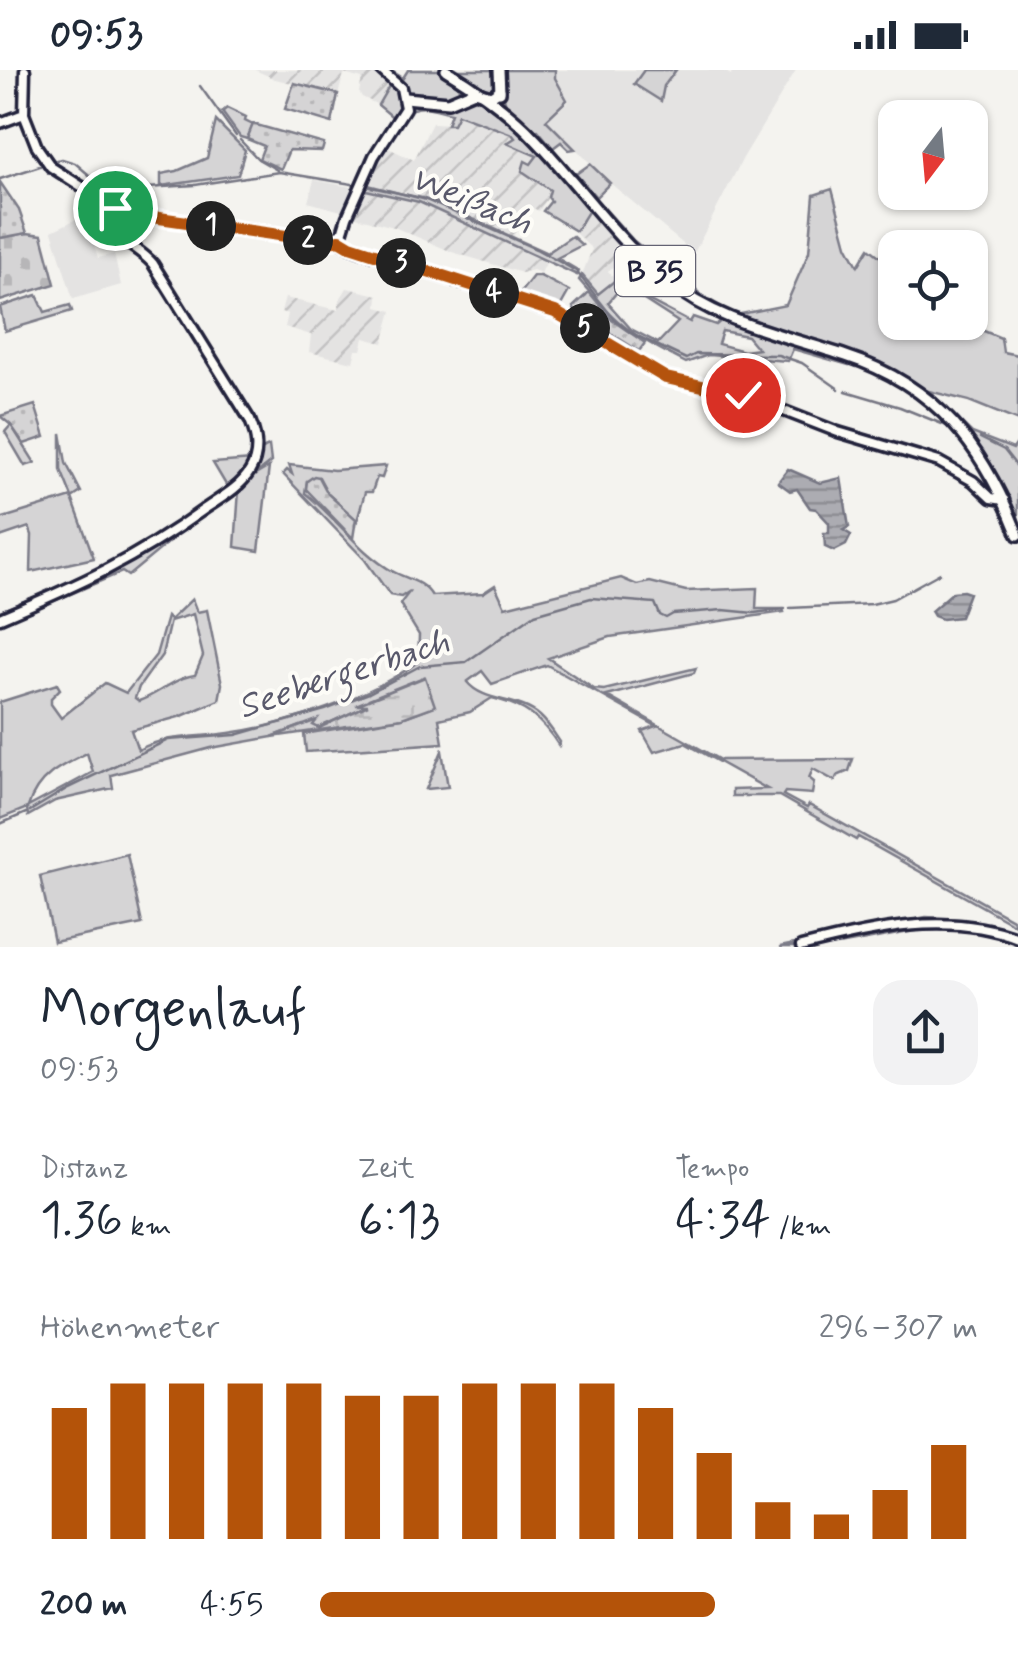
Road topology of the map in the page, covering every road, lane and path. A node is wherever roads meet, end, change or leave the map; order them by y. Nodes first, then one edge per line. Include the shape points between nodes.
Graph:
1 (26, 70) edge
2 (382, 70) edge
3 (446, 70) edge
4 (498, 70) edge
5 (460, 79) junction
6 (500, 90) junction
7 (483, 94) junction
8 (405, 98) junction
9 (460, 98) junction
10 (507, 113) junction
11 (24, 114) junction
12 (0, 123) edge
13 (90, 193) junction
14 (340, 240) junction
15 (994, 480) junction
16 (984, 490) junction
17 (1003, 498) junction
18 (1018, 535) edge
19 (0, 618) edge
20 (1018, 938) edge
21 (801, 947) edge

1 - 11 street
2 - 8 street
3 - 5 main road, B 35
4 - 6 main road
5 - 7 main road, B 35
5 - 9 main road
6 - 7 main road
6 - 10 main road
7 - 9 main road
7 - 10 main road, B 35
8 - 9 main road
8 - 14 street
10 - 15 main road, B 35 via 636,254 678,290 746,327 878,368 962,431
11 - 12 street
11 - 13 street via 47,162
13 - 14 street via 133,214
13 - 19 street via 87,205 97,221 148,257 250,420 257,451 242,482 168,536 119,566
14 - 16 street via 555,312 666,378 743,395 938,462
15 - 16 street
15 - 17 main road, B 35
16 - 17 street
17 - 18 main road, B 35
20 - 21 street via 974,926 922,924

